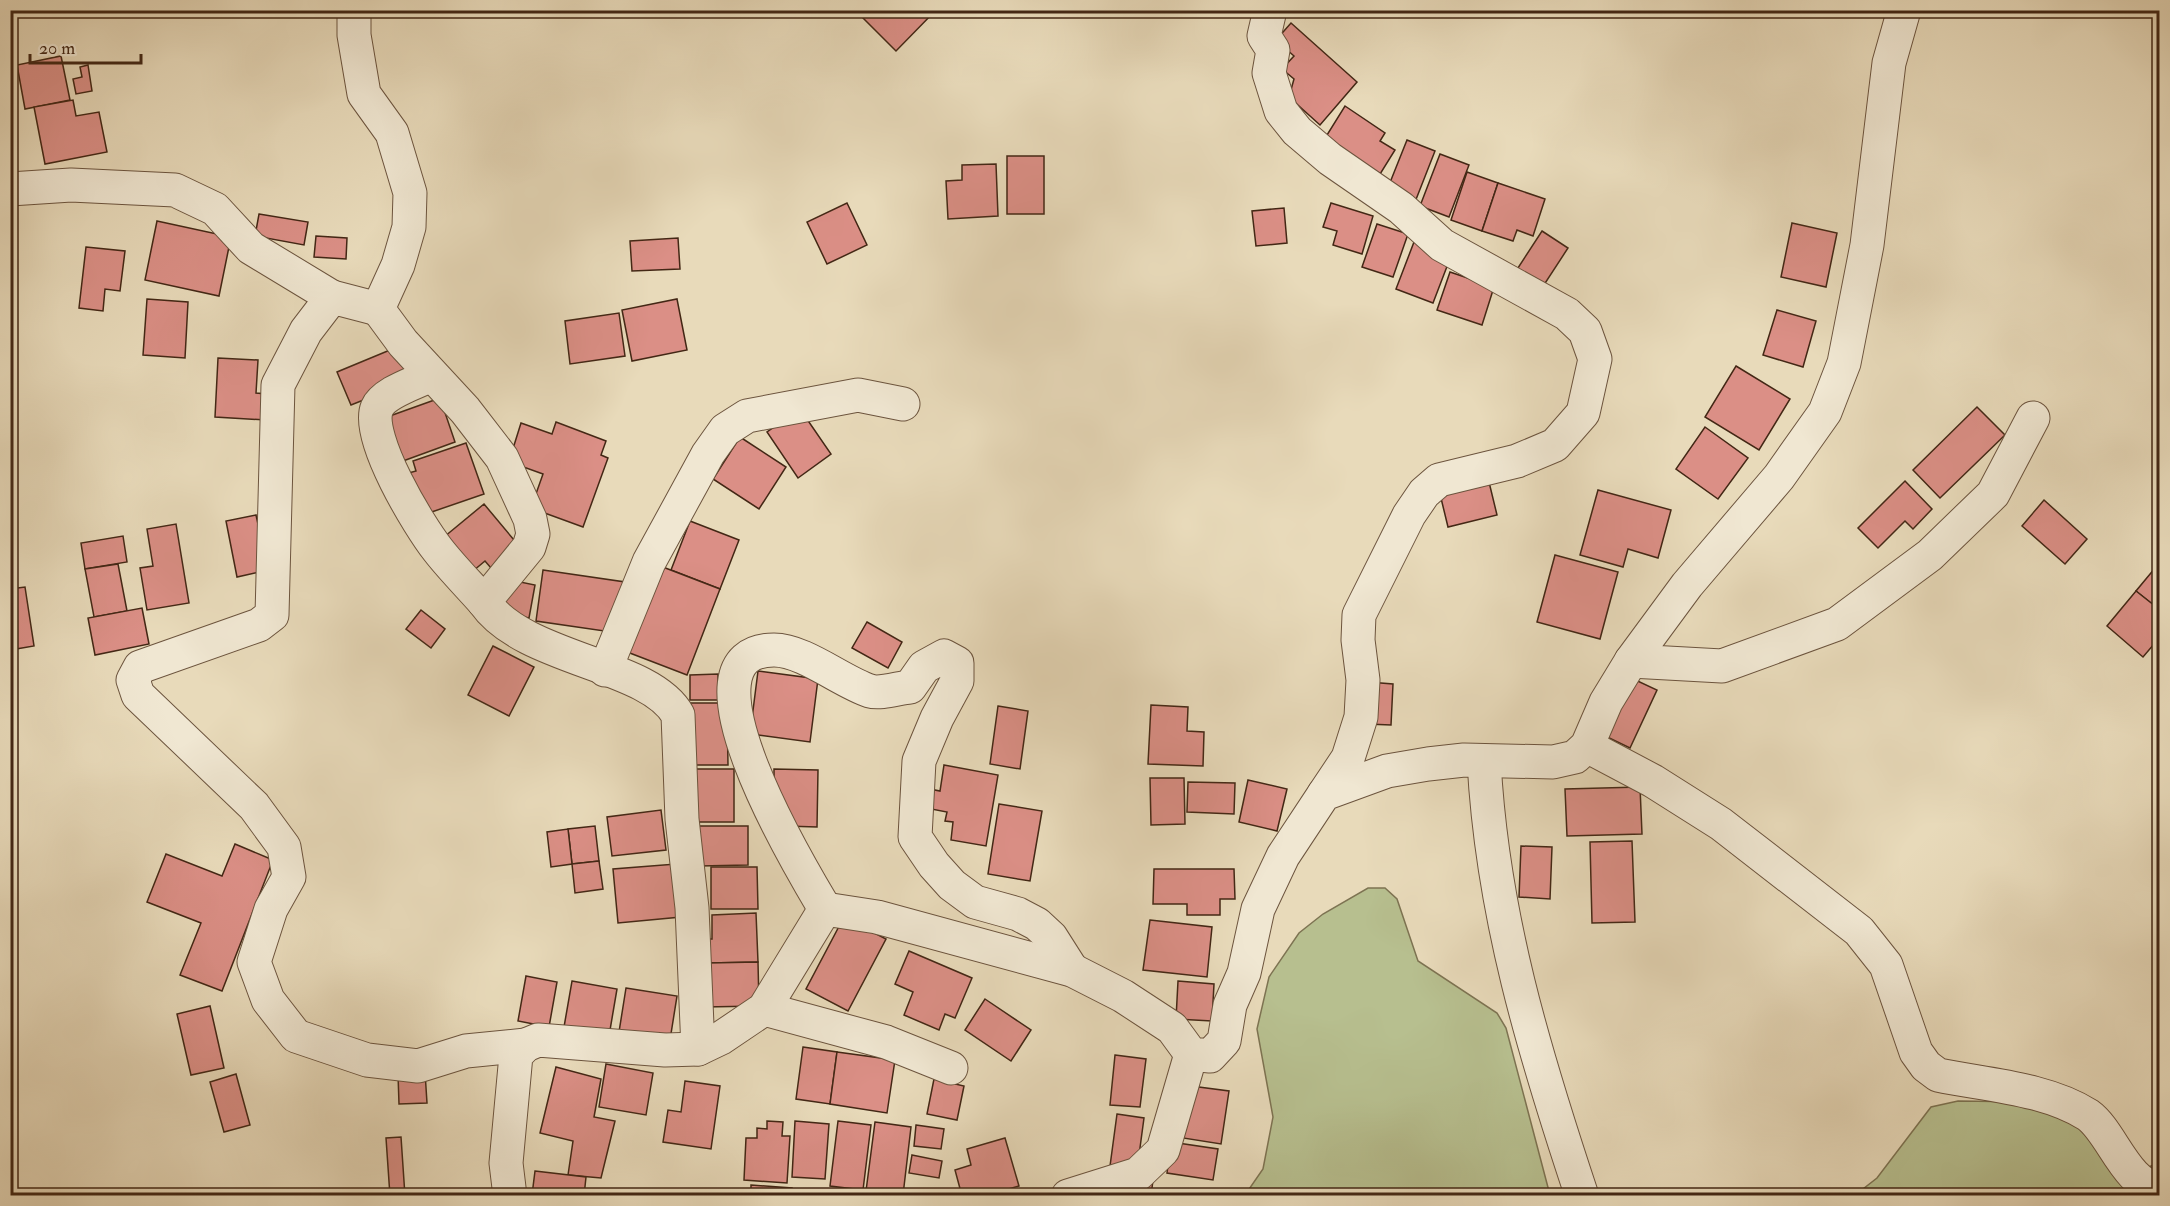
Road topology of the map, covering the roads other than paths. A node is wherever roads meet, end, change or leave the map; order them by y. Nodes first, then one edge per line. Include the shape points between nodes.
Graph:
1 (354, 10) edge
2 (1270, 10) edge
3 (1904, 10) edge
4 (10, 189) edge
5 (332, 297) junction
6 (378, 309) junction
7 (431, 375) junction
8 (903, 404) dead end
9 (2033, 418) dead end
10 (484, 602) junction
11 (1631, 661) junction
12 (605, 670) junction
13 (1587, 746) junction
14 (1484, 761) junction
15 (1324, 794) junction
16 (825, 909) junction
17 (1072, 970) junction
18 (764, 1009) junction
19 (526, 1045) junction
20 (698, 1049) junction
21 (1191, 1054) junction
22 (951, 1068) dead end
23 (2160, 1189) edge
24 (510, 1196) edge
25 (1068, 1196) edge
26 (1582, 1196) edge

1 - 6 street via 364,94 392,134 410,193 409,226 398,265
2 - 15 street via 1264,36 1273,50 1269,73 1281,111 1298,131 1330,159 1401,208 1442,245 1567,314 1585,332 1595,359 1583,413 1555,445 1517,461 1439,480 1409,515 1359,615 1361,717 1348,758
3 - 11 street via 1889,63 1867,245 1844,363 1825,412 1779,477 1687,585
4 - 5 street via 71,185 175,190 215,209 251,248
5 - 6 street
5 - 19 street via 306,331 278,385 272,615 260,625 140,668 133,680 138,695 248,799 284,847 289,877 271,909 254,962 268,1000 296,1036 367,1060 418,1066 466,1051
6 - 7 street
7 - 10 street via 465,410 502,458 531,519 533,534 529,547
7 - 10 street via 389,396 377,407 374,420 402,491 437,548
8 - 12 street via 858,395 747,416 725,430 649,562
9 - 11 street via 1993,494 1929,555 1837,624 1722,666
10 - 12 street via 493,615 537,642
11 - 13 street via 1605,702
12 - 20 street via 670,700 678,715
13 - 14 street via 1575,757 1553,762
13 - 23 street via 1721,824 1859,931 1886,965 1917,1052 1926,1066 1938,1075 2039,1095 2072,1106 2090,1117 2140,1180
14 - 15 street via 1464,760 1387,771
14 - 26 street via 1504,932 1537,1057
15 - 21 street via 1283,856 1258,909 1244,972 1230,1005 1224,1041 1210,1056
16 - 17 street via 877,917
16 - 17 street via 772,818 753,772 734,700 735,676 741,663 754,652 776,650 835,672 871,692 910,687 924,667 944,656 957,663 957,681 919,761 915,837 952,885 975,902 1018,914 1037,924 1051,937
16 - 18 street
17 - 21 street via 1123,996 1172,1028
18 - 20 street
18 - 22 street via 886,1042
19 - 20 street via 538,1040
19 - 24 street via 516,1055 506,1162
21 - 25 street via 1163,1150 1138,1174

